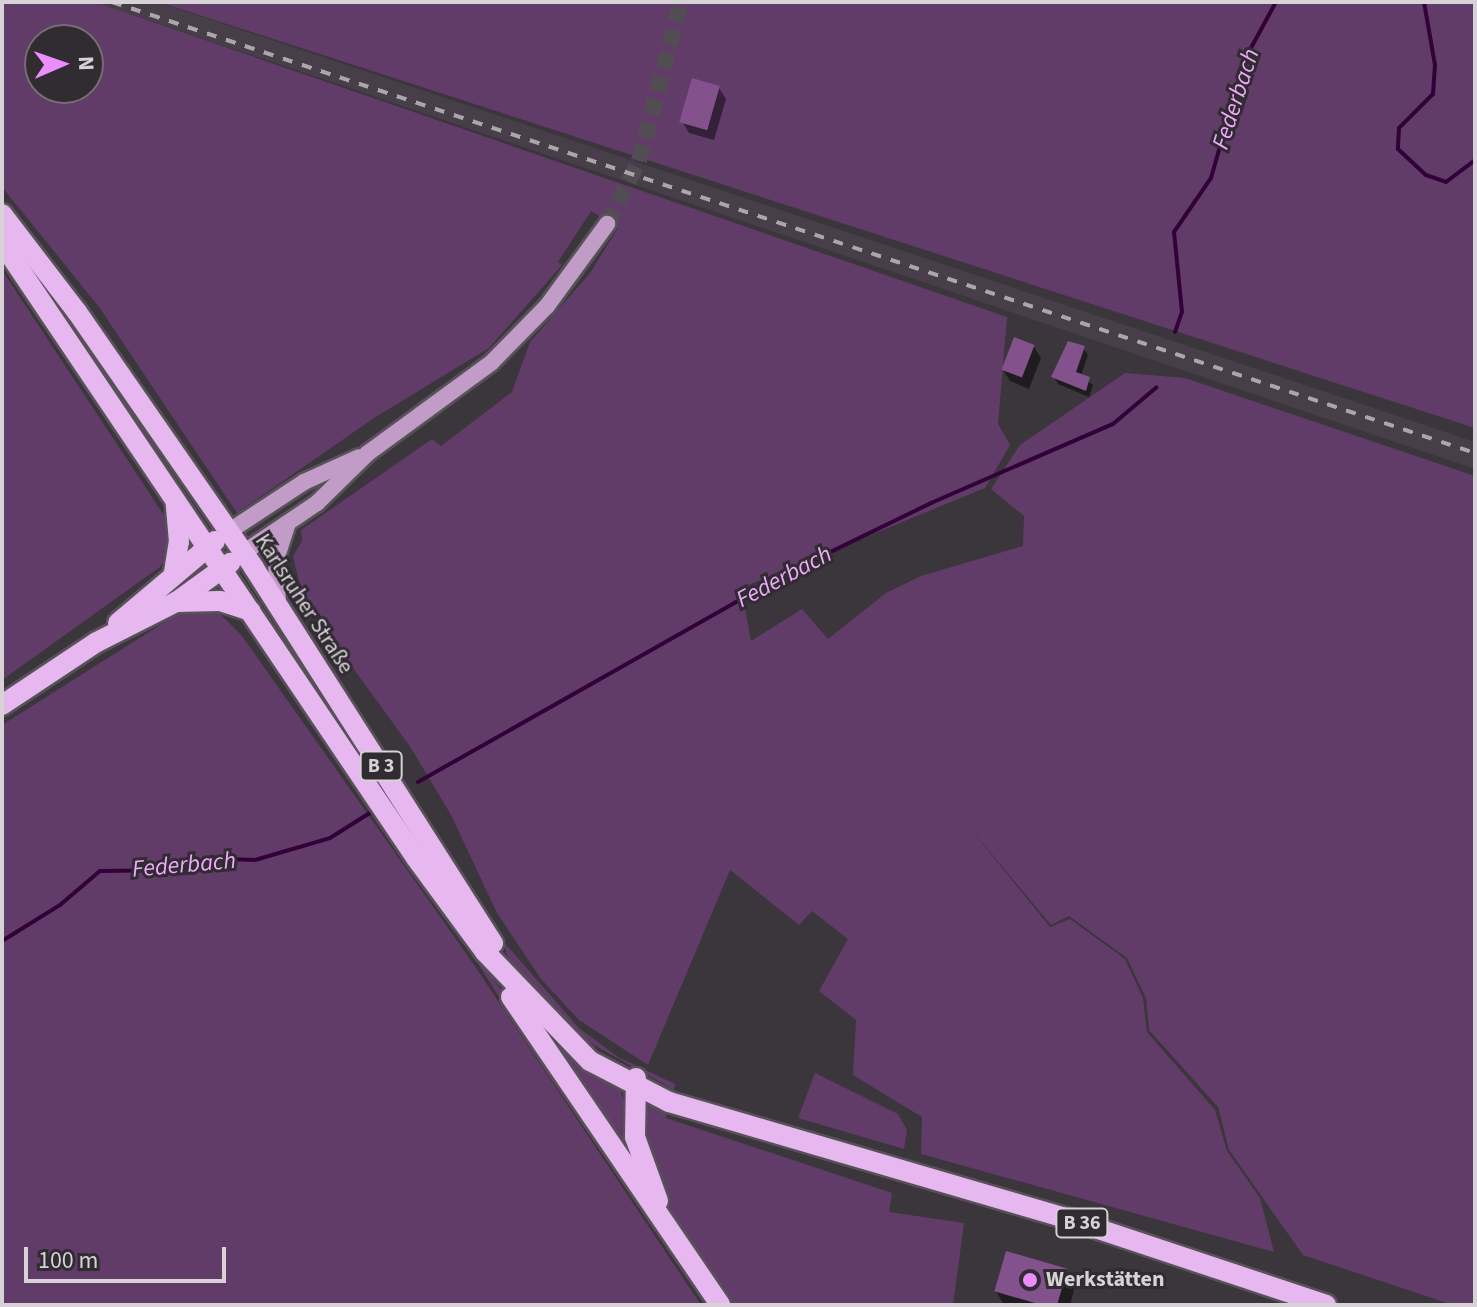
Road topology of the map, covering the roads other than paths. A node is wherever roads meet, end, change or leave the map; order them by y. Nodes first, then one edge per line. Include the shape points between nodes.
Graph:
1 (2, 214) edge
2 (607, 224) tunnel mouth
3 (2, 243) edge
4 (368, 453) junction
5 (175, 500) junction
6 (288, 524) junction
7 (228, 532) junction
8 (207, 547) junction
9 (243, 553) junction
10 (221, 569) junction
11 (174, 572) junction
12 (176, 602) junction
13 (278, 606) junction
14 (250, 611) junction
15 (97, 642) junction
16 (2, 705) edge
17 (485, 952) junction
18 (635, 1082) junction
19 (674, 1238) junction
20 (720, 1305) edge
21 (1326, 1305) edge

1 - 7 main road, Karlsruher Straße / B 3 via 77,312
2 - 4 main road via 520,336 459,389
3 - 5 main road, B 3
4 - 6 main road
4 - 7 main road via 304,482
5 - 8 main road, B 3
5 - 11 main road via 179,542
6 - 9 main road
6 - 13 main road via 276,560
7 - 8 main road
7 - 9 main road, Karlsruher Straße / B 3
8 - 10 main road, B 3
8 - 11 main road
9 - 10 main road
9 - 13 main road, Karlsruher Straße / B 3
10 - 12 main road
10 - 14 main road, B 3
11 - 15 main road
12 - 14 main road via 220,601
12 - 15 main road
13 - 18 main road, Karlsruher Straße / B 3 via 495,946 561,1023
14 - 17 main road, B 3
15 - 16 main road
17 - 18 main road, B 36 via 575,1049
17 - 19 main road, B 3
18 - 19 main road, B 3 via 640,1159
18 - 21 main road, B 36 via 706,1111 1068,1219
19 - 20 main road, B 3

